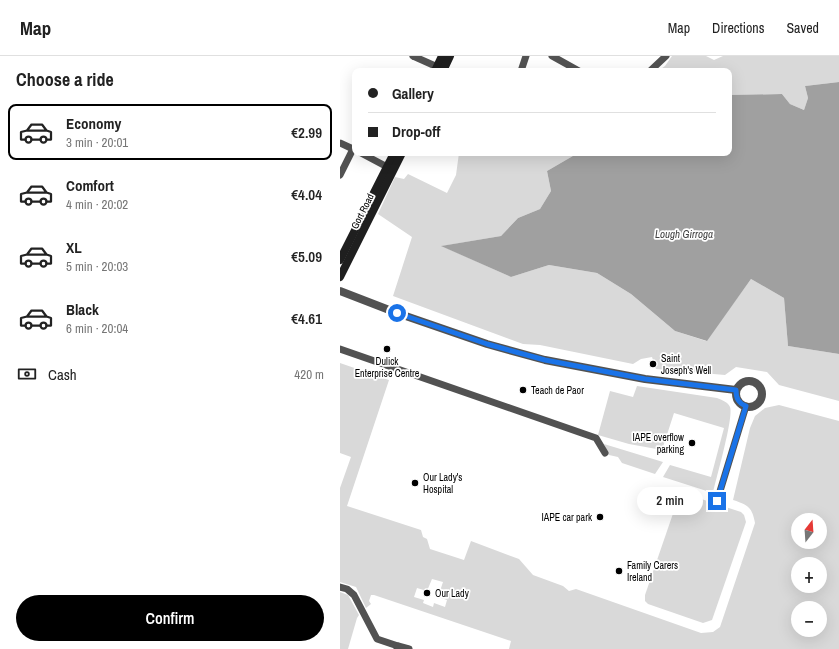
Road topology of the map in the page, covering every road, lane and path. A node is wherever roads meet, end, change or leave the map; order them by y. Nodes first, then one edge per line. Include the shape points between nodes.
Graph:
1 (413, 56) edge
2 (442, 56) edge
3 (450, 56) edge
4 (526, 56) edge
5 (552, 56) edge
6 (666, 56) edge
7 (436, 68) edge
8 (440, 68) edge
9 (441, 68) edge
10 (522, 68) edge
11 (574, 68) edge
12 (653, 68) edge
13 (340, 143) edge
14 (352, 149) edge
15 (352, 154) edge
16 (367, 156) edge
17 (393, 156) edge
18 (400, 156) edge
19 (390, 168) junction
20 (340, 175) edge
21 (340, 260) edge
22 (340, 277) edge
23 (340, 291) edge
24 (340, 349) edge
25 (736, 390) junction
26 (746, 406) junction
27 (605, 453) dead end
28 (717, 501) dead end
29 (340, 587) edge
30 (397, 647) edge
31 (409, 649) edge

1 - 7 street
2 - 8 main road
3 - 9 main road
4 - 10 street
5 - 11 street
6 - 12 street
13 - 14 street
15 - 20 street
16 - 19 street
17 - 19 main road, Gort Road
18 - 19 main road, Gort Road
19 - 21 main road, Gort Road
19 - 22 main road, Gort Road
23 - 25 street via 487,344 545,360 645,379
24 - 27 street via 596,438
25 - 26 street via 737,399
25 - 26 street via 741,383 750,380 761,388 760,401 755,406
26 - 28 street
29 - 30 street via 354,595 377,639
30 - 31 street

